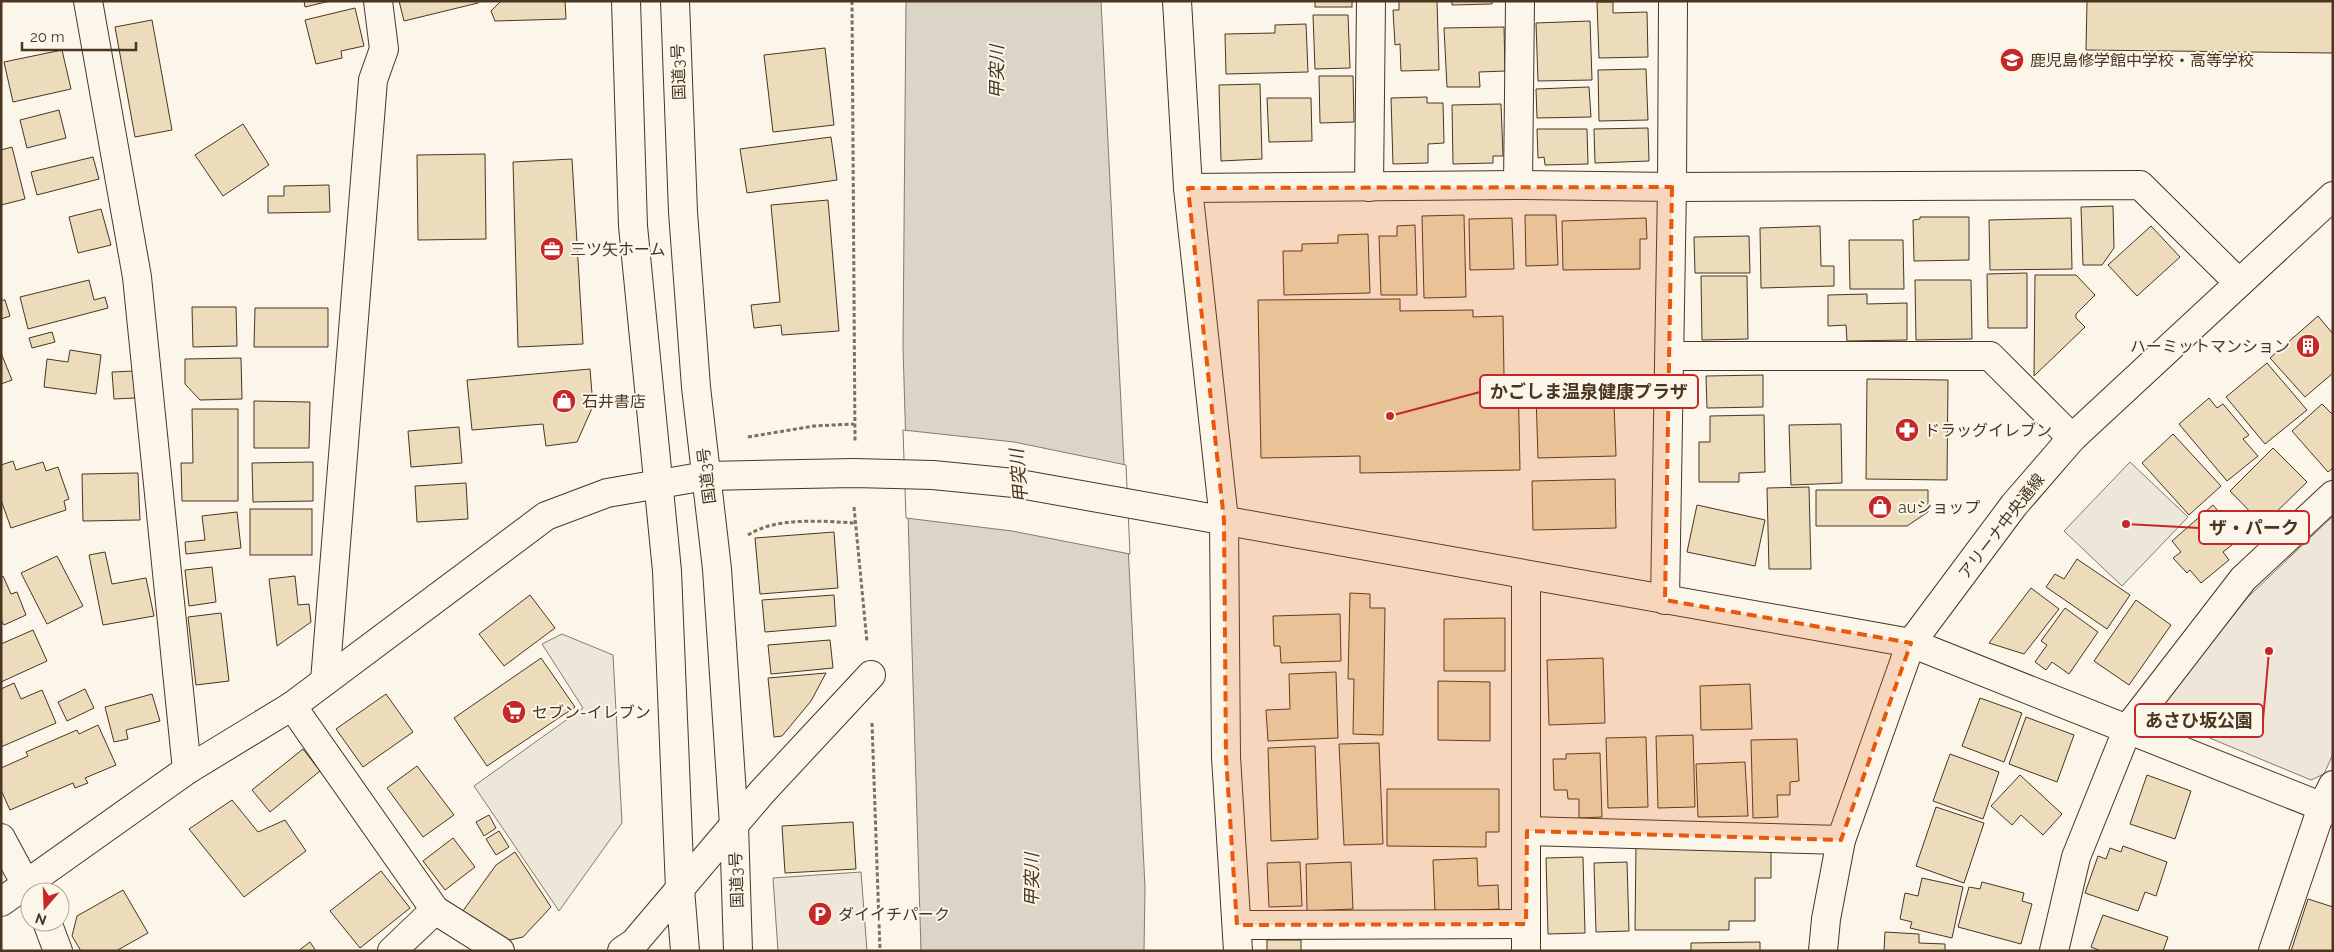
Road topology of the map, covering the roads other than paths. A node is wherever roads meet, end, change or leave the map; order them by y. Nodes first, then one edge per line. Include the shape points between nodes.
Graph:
1 (88, 1) edge
2 (378, 1) edge
3 (626, 1) edge
4 (675, 1) edge
5 (1177, 1) edge
6 (1372, 1) edge
7 (1520, 1) edge
8 (1673, 1) edge
9 (1518, 185) junction
10 (1369, 187) junction
11 (1672, 187) junction
12 (1188, 188) junction
13 (2333, 196) edge
14 (2238, 283) junction
15 (1670, 356) junction
16 (2072, 438) junction
17 (706, 476) junction
18 (658, 483) junction
19 (2333, 495) edge
20 (1224, 520) junction
21 (1526, 575) junction
22 (1665, 600) junction
23 (1910, 644) junction
24 (871, 676) road end
25 (325, 681) junction
26 (292, 706) junction
27 (2128, 728) junction
28 (187, 770) junction
29 (2329, 801) edge
30 (734, 825) junction
31 (1527, 831) junction
32 (1, 838) edge
33 (1841, 840) junction
34 (24, 882) edge
35 (37, 882) edge
36 (680, 889) junction
37 (20, 893) edge
38 (1, 902) edge
39 (435, 910) junction
40 (1526, 924) junction
41 (50, 932) edge
42 (1237, 938) edge
43 (58, 951) edge
44 (392, 951) edge
45 (500, 951) edge
46 (622, 951) edge
47 (685, 951) edge
48 (738, 951) edge
49 (1526, 951) edge
50 (1823, 951) edge
51 (2054, 951) edge
52 (2273, 951) edge

1 - 28 main road via 137,277
2 - 25 main road via 384,49 373,80
3 - 18 main road via 632,226
4 - 17 main road, 国道3号 via 683,212
5 - 12 main road
6 - 10 main road
7 - 9 main road
8 - 11 main road
9 - 10 main road
9 - 11 main road
10 - 12 main road
11 - 14 main road via 2140,185
11 - 15 main road
12 - 20 main road
13 - 14 main road, アリーナ中央通線
14 - 16 main road, アリーナ中央通線
15 - 16 main road via 1990,356
15 - 22 main road
16 - 23 main road, アリーナ中央通線 via 2014,505
17 - 18 main road
17 - 20 main road via 933,475 1014,483
17 - 30 main road, 国道3号 via 717,568
18 - 25 main road via 607,493 546,516
18 - 36 main road via 668,581
19 - 27 main road via 2243,579
20 - 21 main road
20 - 42 main road via 1226,757
21 - 22 main road
21 - 31 main road
22 - 23 main road
23 - 27 main road
23 - 33 main road, アリーナ中央通線
24 - 30 main road
25 - 26 main road
26 - 28 main road
26 - 39 main road
27 - 29 main road
27 - 51 main road via 2076,857
28 - 35 main road
29 - 52 main road
30 - 36 main road
30 - 48 main road, 国道3号
31 - 33 main road
31 - 40 main road
32 - 34 main road
33 - 50 main road, アリーナ中央通線
36 - 46 main road via 634,944
36 - 47 main road
37 - 38 main road
39 - 44 main road
39 - 45 main road
40 - 42 main road
40 - 49 main road
41 - 43 main road

